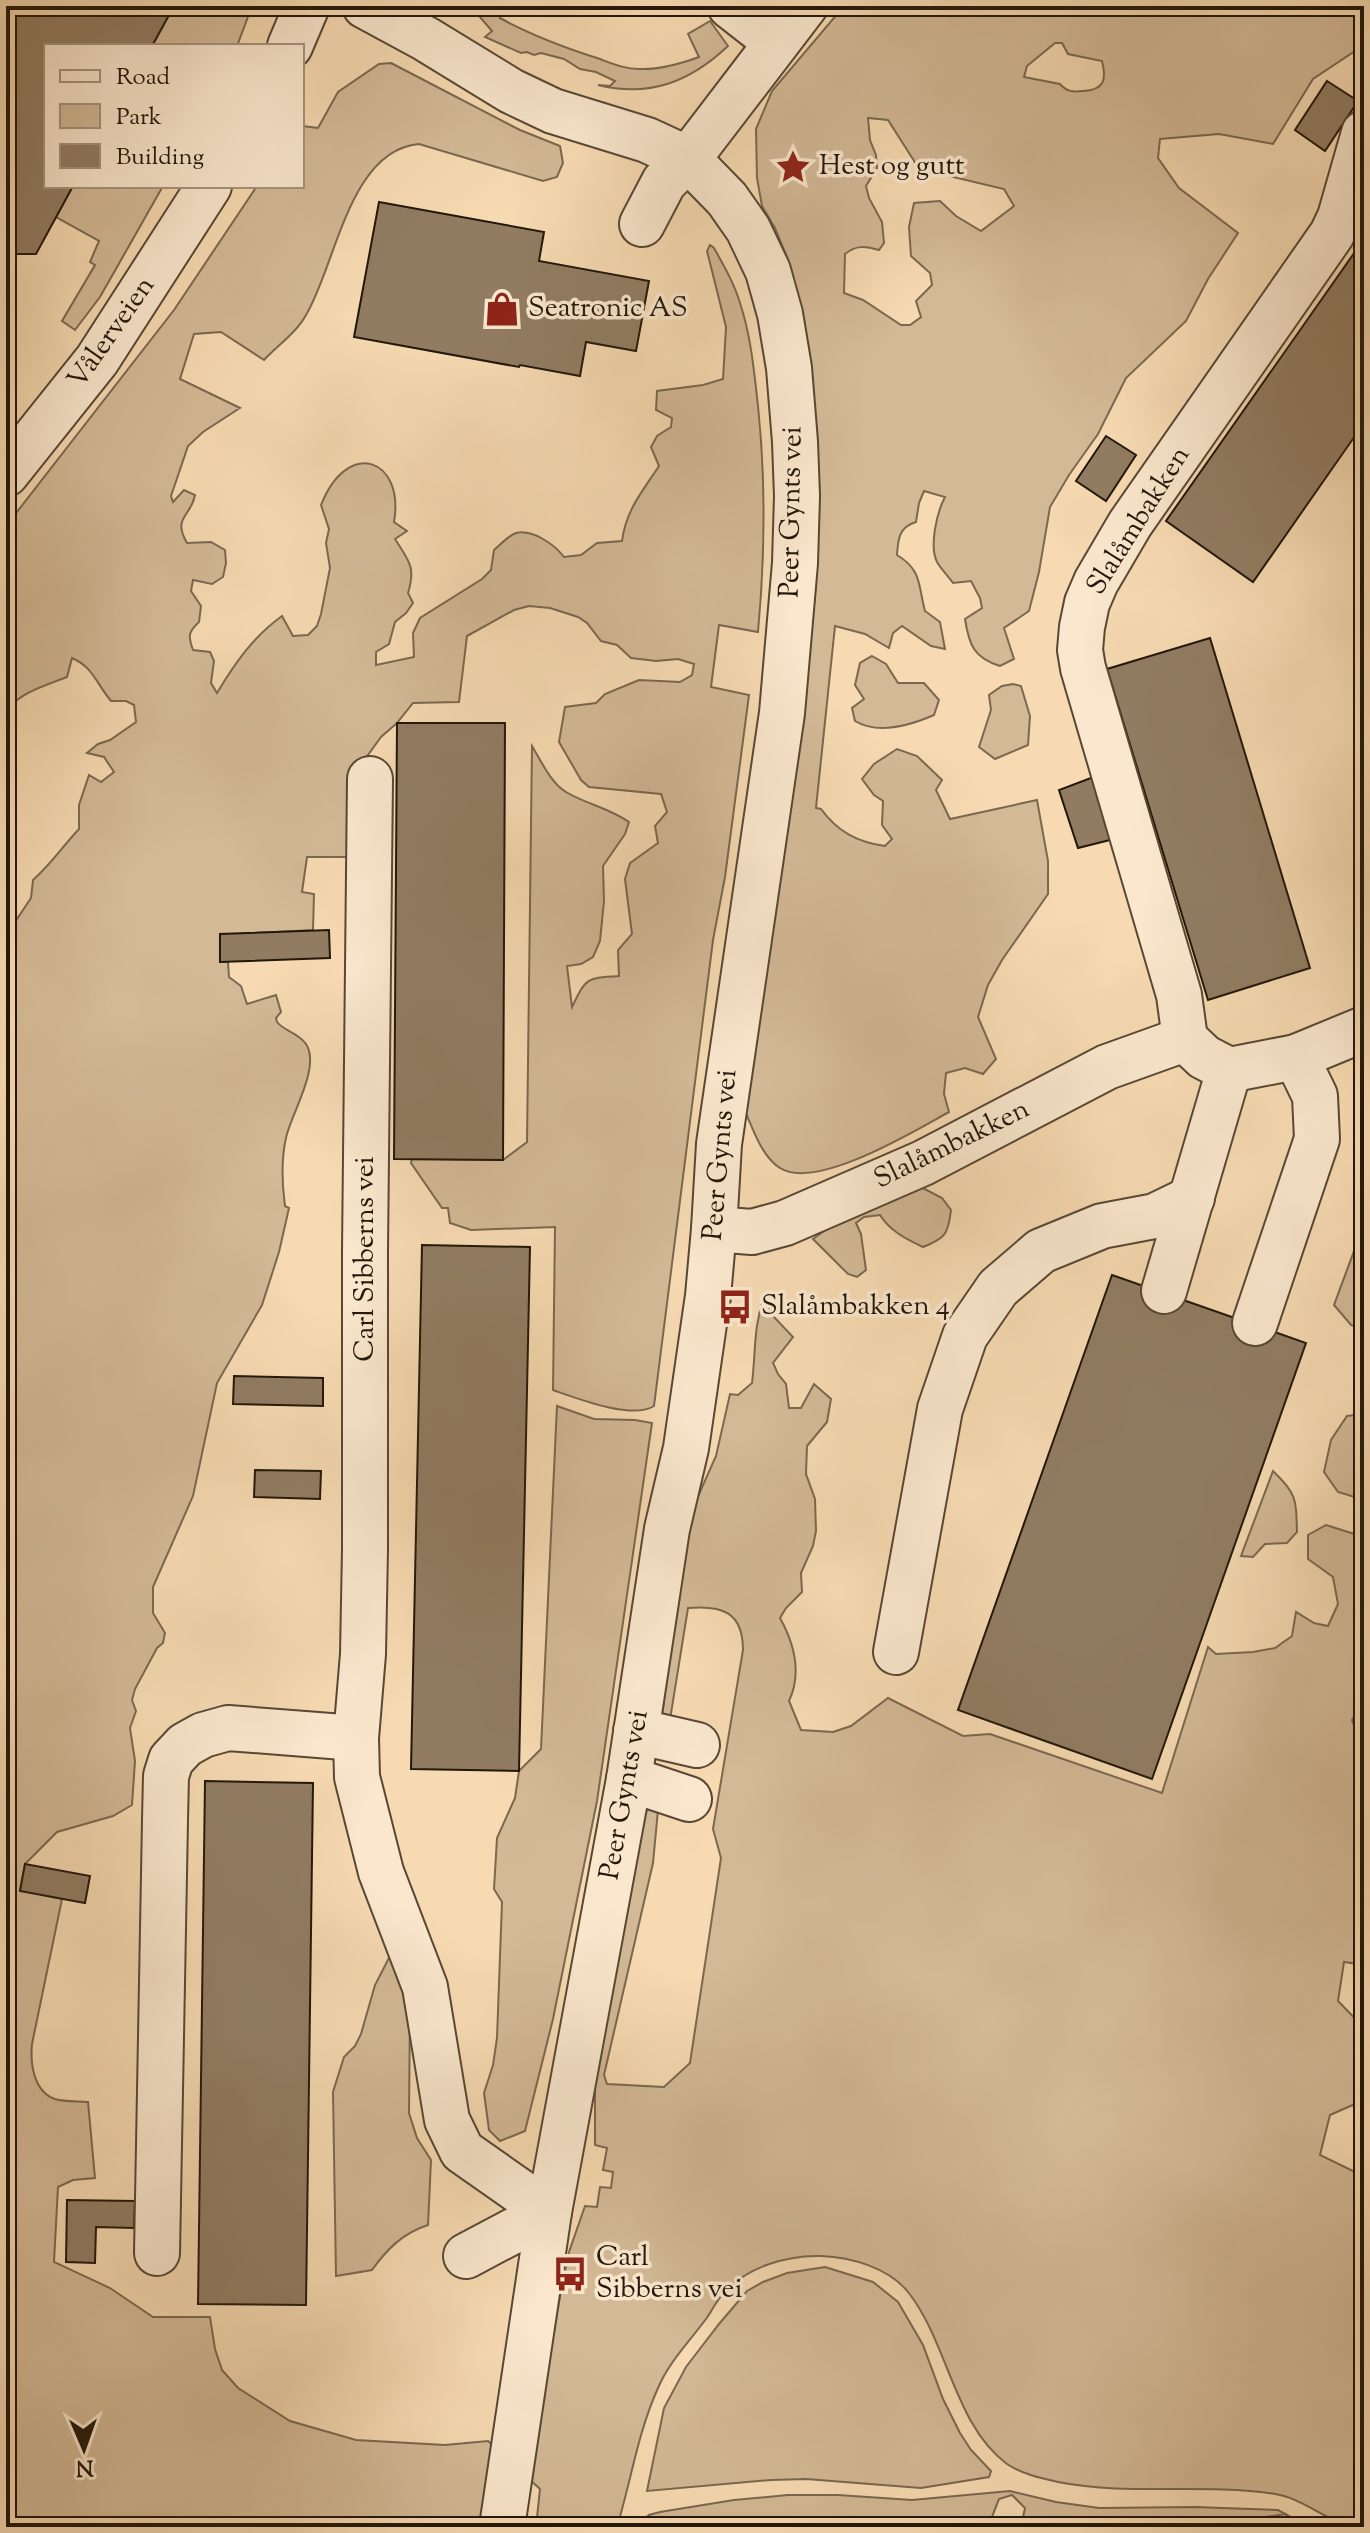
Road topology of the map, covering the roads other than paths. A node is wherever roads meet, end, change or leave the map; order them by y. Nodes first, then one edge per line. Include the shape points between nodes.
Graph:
1 (307, 6) edge
2 (365, 6) edge
3 (730, 6) edge
4 (805, 6) edge
5 (776, 42) junction
6 (291, 44) edge
7 (1364, 133) edge
8 (688, 159) junction
9 (208, 188) edge
10 (642, 224) dead end
11 (9, 463) edge
12 (370, 779) dead end
13 (1364, 1029) edge
14 (1185, 1039) junction
15 (1296, 1057) junction
16 (1229, 1070) junction
17 (1192, 1198) junction
18 (714, 1229) junction
19 (1164, 1291) dead end
20 (1255, 1323) dead end
21 (896, 1652) dead end
22 (636, 1731) junction
23 (356, 1738) junction
24 (697, 1745) dead end
25 (629, 1779) junction
26 (689, 1799) dead end
27 (549, 2212) junction
28 (157, 2253) dead end
29 (466, 2256) dead end
30 (502, 2527) edge

1 - 6 street
2 - 8 street, Peer Gynts vei via 553,111 647,140
3 - 5 street
4 - 5 street
5 - 8 street
7 - 14 street, Slalåmbakken via 1332,234 1130,524 1087,603 1080,650 1083,668 1179,995
8 - 10 street via 664,182
8 - 18 street, Peer Gynts vei via 734,209 768,271 789,368 797,496 782,713 725,1095
9 - 11 street, Vålerveien via 97,360
12 - 23 street, Carl Sibberns vei via 365,1549
13 - 15 street
14 - 16 street
14 - 18 street, Slalåmbakken via 1107,1067 923,1163 785,1223 752,1232
15 - 16 street
15 - 20 street via 1315,1096 1317,1139
16 - 17 street
17 - 19 street
17 - 21 street via 1155,1216 1102,1226 1041,1251 998,1288 965,1336 940,1409
18 - 22 street, Peer Gynts vei via 686,1448 667,1529
22 - 24 street
22 - 25 street, Peer Gynts vei
23 - 27 street, Carl Sibberns vei via 366,1818 425,1987 447,2120 462,2151
23 - 28 street via 228,1728 185,1745 171,1760 166,1776
25 - 26 street
25 - 27 street, Peer Gynts vei
27 - 29 street
27 - 30 street, Peer Gynts vei

